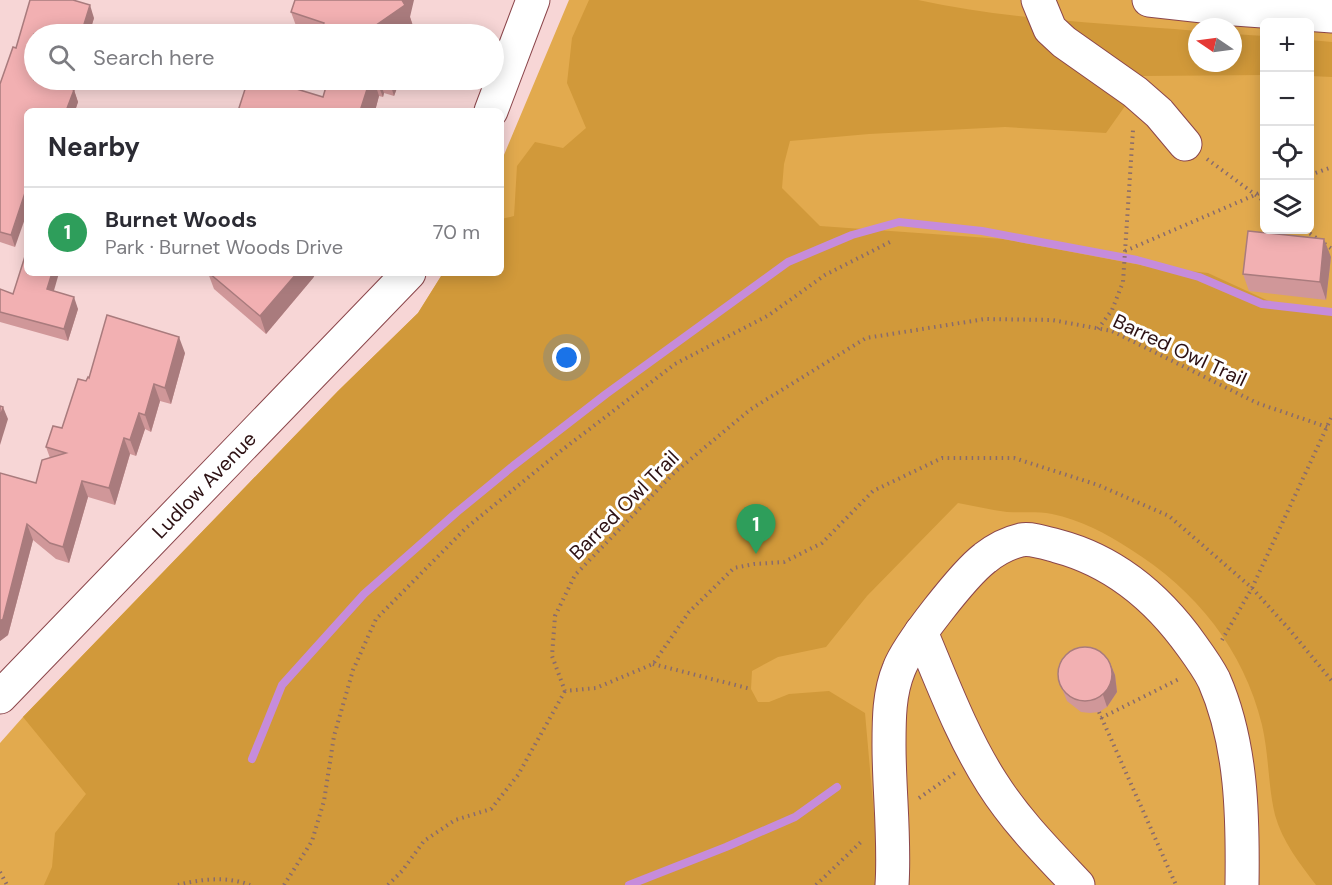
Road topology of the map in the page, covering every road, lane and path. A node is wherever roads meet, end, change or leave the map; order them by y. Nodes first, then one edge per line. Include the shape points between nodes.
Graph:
1 (533, 0) edge
2 (1038, 0) edge
3 (1149, 0) edge
4 (1332, 16) edge
5 (504, 77) edge
6 (499, 90) edge
7 (1135, 92) junction
8 (492, 108) edge
9 (1185, 144) joint
10 (1332, 167) edge
11 (1314, 174) edge
12 (1260, 192) edge
13 (1256, 194) junction
14 (1260, 198) edge
15 (1311, 234) edge
16 (890, 242) dead end
17 (1332, 249) edge
18 (1125, 250) junction
19 (406, 276) edge
20 (1098, 329) junction
21 (1332, 416) edge
22 (1327, 428) junction
23 (1251, 588) junction
24 (921, 632) junction
25 (653, 664) junction
26 (1206, 665) junction
27 (1332, 681) edge
28 (751, 689) dead end
29 (565, 691) junction
30 (0, 697) edge
31 (1099, 712) edge
32 (1101, 718) junction
33 (0, 872) edge
34 (7, 885) edge
35 (178, 885) edge
36 (250, 885) edge
37 (284, 885) edge
38 (388, 885) edge
39 (892, 885) edge
40 (1078, 885) edge
41 (1176, 885) edge
42 (1242, 885) edge

1 - 5 street
2 - 7 street via 1050,29
3 - 4 street
6 - 8 street
7 - 9 street via 1160,112
7 - 18 path
9 - 13 path
10 - 11 path
12 - 13 path
13 - 14 path
13 - 18 path
15 - 17 path
16 - 37 path via 825,275 769,315 675,364 466,528 376,619 353,670 337,725 324,801 312,841
18 - 20 path via 1123,282 1112,310
19 - 30 street, Ludlow Avenue
20 - 22 path, Barred Owl Trail via 1112,331 1257,403
20 - 29 path, Barred Owl Trail via 1052,320 985,319 866,338 751,409 675,473 575,575 555,616 552,656
21 - 22 path
22 - 23 path
23 - 25 path via 1169,516 1098,485 1014,458 942,459 873,491 822,543 784,562 734,568 689,612
23 - 26 path
23 - 27 path
24 - 26 street via 984,558 1023,539 1080,552 1114,570 1143,590 1175,622
24 - 39 street via 899,668 889,705
24 - 40 street via 963,732 992,784 1028,832
25 - 28 path
25 - 29 path via 596,687
26 - 32 path
26 - 42 street via 1231,729 1239,781
29 - 38 path via 518,775 491,809 455,820 424,841
31 - 32 path
32 - 41 path
33 - 34 path
35 - 36 path via 198,880 241,881

